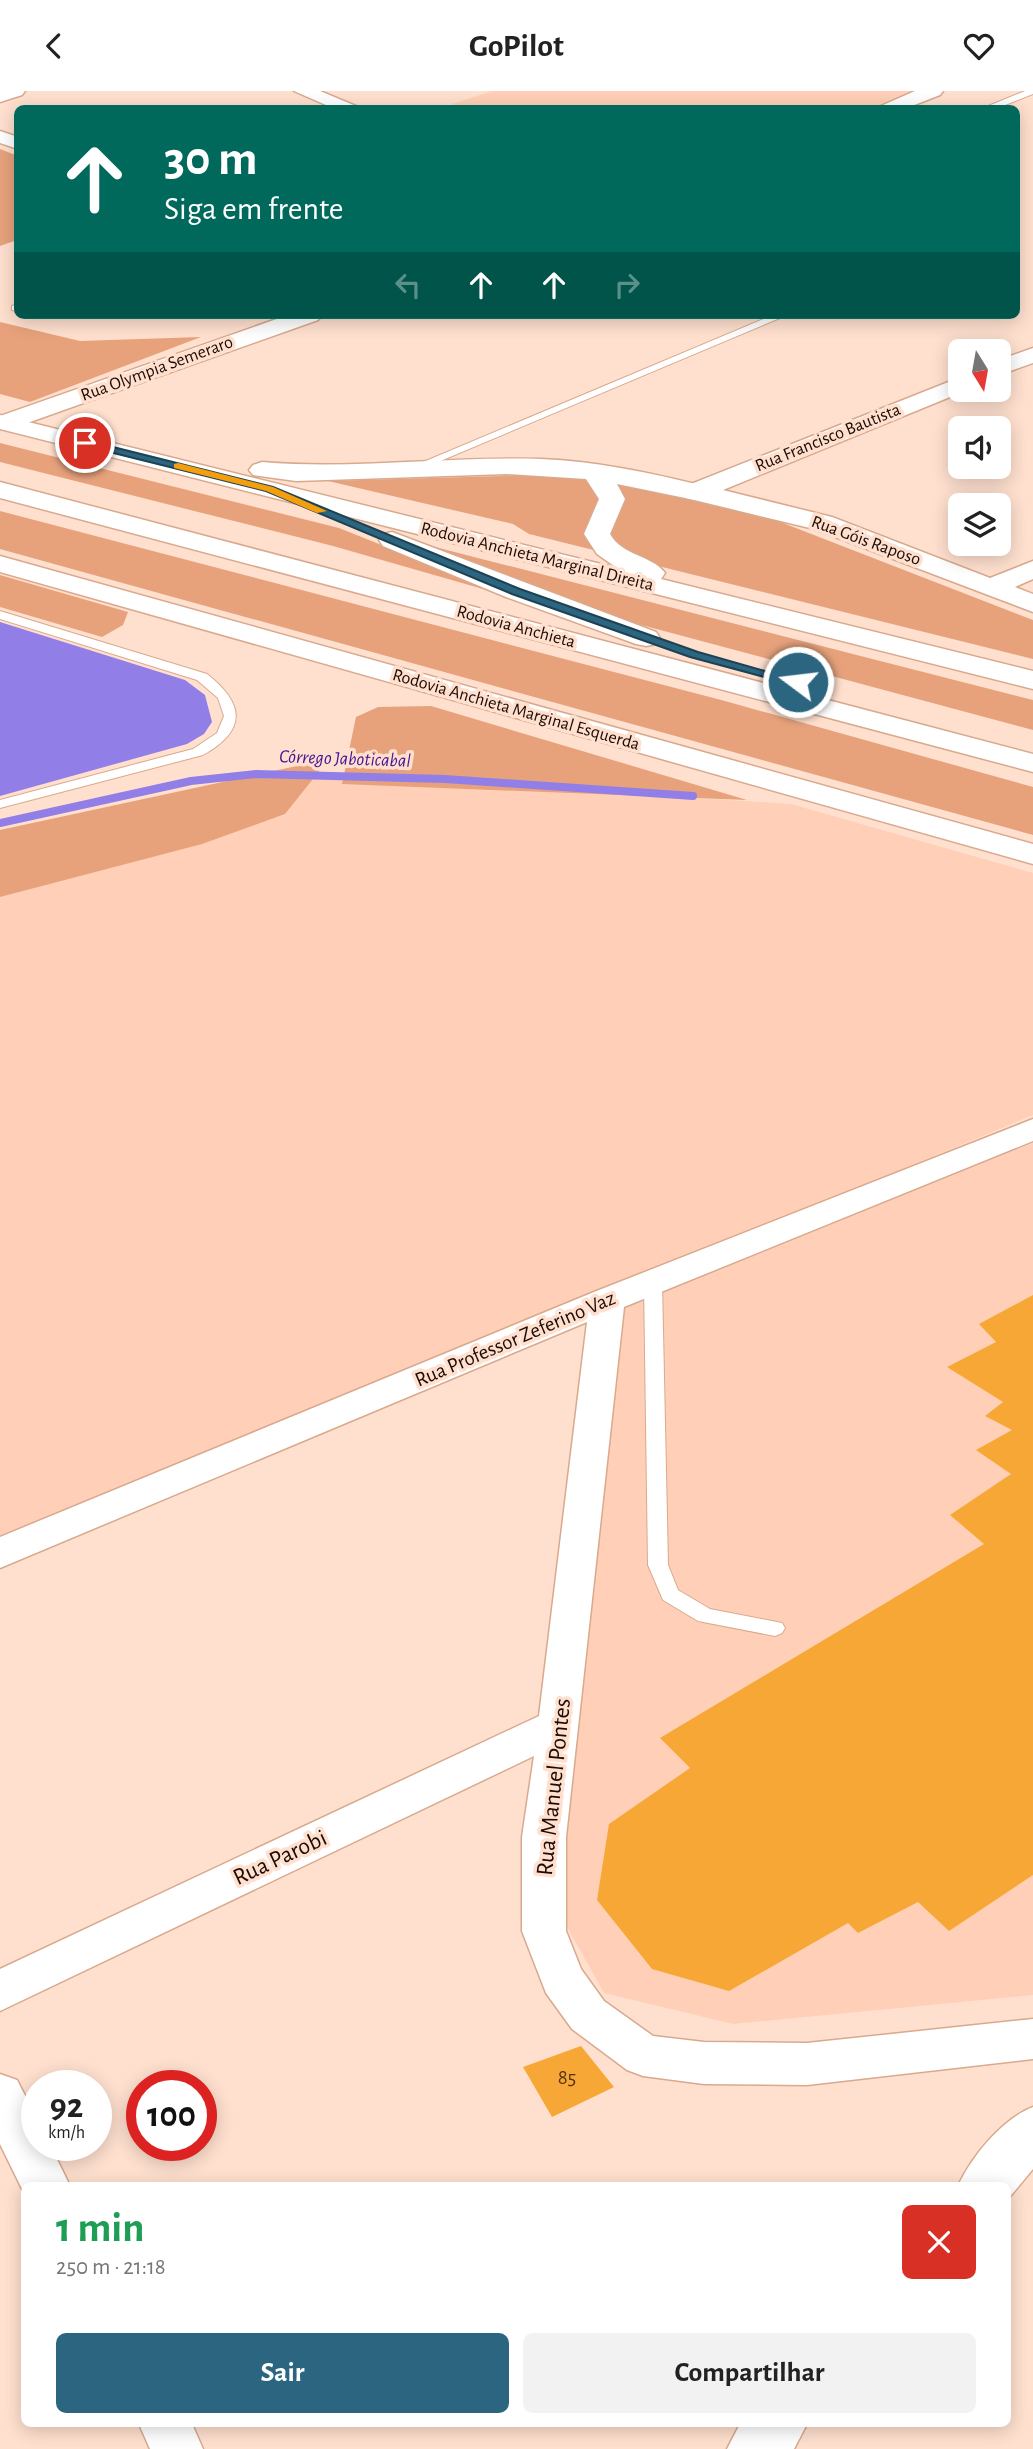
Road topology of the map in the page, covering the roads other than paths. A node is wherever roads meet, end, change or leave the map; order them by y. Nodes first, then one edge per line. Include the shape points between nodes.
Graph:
1 (15, 91) edge
2 (303, 91) edge
3 (933, 91) edge
4 (1032, 92) edge
5 (0, 96) edge
6 (352, 102) edge
7 (895, 105) edge
8 (996, 105) edge
9 (299, 319) edge
10 (772, 319) edge
11 (1033, 355) edge
12 (1012, 364) edge
13 (948, 389) edge
14 (2, 423) edge
15 (85, 443) junction
16 (415, 468) junction
17 (0, 471) edge
18 (593, 471) junction
19 (270, 489) junction
20 (0, 490) edge
21 (695, 492) junction
22 (608, 511) junction
23 (0, 564) edge
24 (1033, 569) edge
25 (989, 588) junction
26 (726, 603) junction
27 (1033, 604) edge
28 (0, 615) edge
29 (694, 655) junction
30 (1033, 680) edge
31 (1033, 744) edge
32 (1033, 763) edge
33 (0, 804) edge
34 (1033, 854) edge
35 (1033, 1129) edge
36 (653, 1282) junction
37 (607, 1300) junction
38 (0, 1553) edge
39 (775, 1627) dead end
40 (559, 1725) junction
41 (0, 1991) edge
42 (1033, 2039) edge
43 (0, 2095) edge
44 (1033, 2131) edge
45 (44, 2182) edge
46 (988, 2182) edge
47 (166, 2427) edge
48 (775, 2427) edge
49 (177, 2449) edge
50 (756, 2449) edge

1 - 5 main road
2 - 6 street
3 - 7 main road
4 - 8 lane
9 - 14 main road, Rua Olympia Semeraro
10 - 16 lane
11 - 12 main road
13 - 21 main road, Rua Francisco Bautista
14 - 15 main road, Rodovia Anchieta Marginal Direita
15 - 16 main road, Rua Góis Raposo via 155,444 284,473
15 - 19 main road, Rodovia Anchieta Marginal Direita
16 - 18 main road, Rua Góis Raposo
17 - 29 main road, Rodovia Anchieta
18 - 21 main road, Rua Góis Raposo
18 - 22 main road via 610,491
19 - 26 main road, Rodovia Anchieta Marginal Direita
19 - 29 main road via 516,591
20 - 32 main road, Rodovia Anchieta
21 - 22 main road
21 - 25 main road, Rua Góis Raposo via 822,523
22 - 26 main road via 597,534 616,556
23 - 34 main road, Rodovia Anchieta Marginal Esquerda
24 - 25 main road
25 - 27 main road, Rua Góis Raposo
26 - 30 main road, Rodovia Anchieta Marginal Direita
28 - 33 lane via 202,677 221,691 231,712 227,731 198,752
29 - 31 main road, Rodovia Anchieta
35 - 36 street, Rua Professor Zeferino Vaz
36 - 37 street, Rua Professor Zeferino Vaz
36 - 39 lane via 658,1565 670,1595 705,1616
37 - 38 street, Rua Professor Zeferino Vaz
37 - 40 street, Rua Manuel Pontes
40 - 41 street, Rua Parobi
40 - 42 street, Rua Manuel Pontes via 544,1837 544,1931 562,1979 588,2015 643,2055 704,2063 807,2064
43 - 45 street
44 - 46 main road
47 - 49 street
48 - 50 main road

